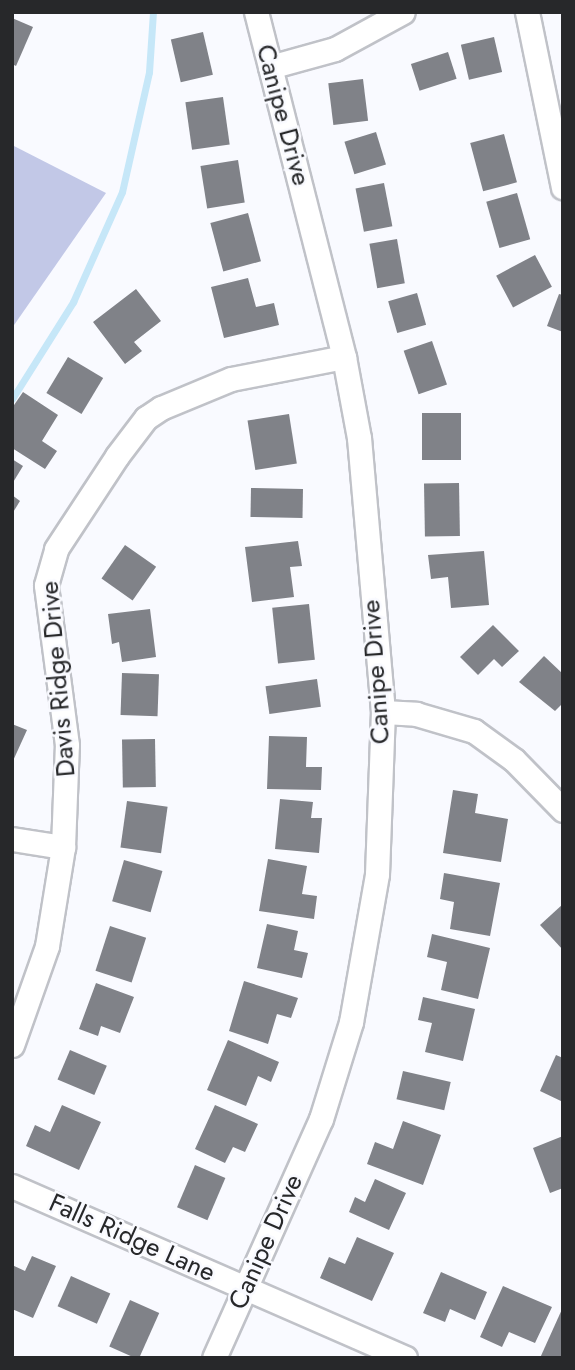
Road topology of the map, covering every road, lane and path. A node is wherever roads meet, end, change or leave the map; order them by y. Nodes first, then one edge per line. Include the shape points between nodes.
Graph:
1 (256, 12) edge
2 (403, 12) edge
3 (527, 12) edge
4 (270, 67) junction
5 (563, 187) edge
6 (344, 356) junction
7 (383, 712) junction
8 (563, 810) edge
9 (12, 839) edge
10 (63, 847) junction
11 (12, 1045) edge
12 (12, 1186) edge
13 (246, 1288) junction
14 (214, 1358) edge
15 (405, 1358) edge

1 - 4 street, Canipe Drive
2 - 4 street via 335,49
3 - 5 street
4 - 6 street, Canipe Drive
6 - 7 street, Canipe Drive via 359,438
6 - 10 street, Davis Ridge Drive via 231,379 161,408 146,418 69,525 46,585 67,745
7 - 8 street via 416,714 474,731 514,760
7 - 13 street, Canipe Drive via 377,874 351,1022 320,1119
9 - 10 street
10 - 11 street, Davis Ridge Drive via 47,946
12 - 13 street, Falls Ridge Lane
13 - 14 street, Canipe Drive
13 - 15 street, Falls Ridge Lane

